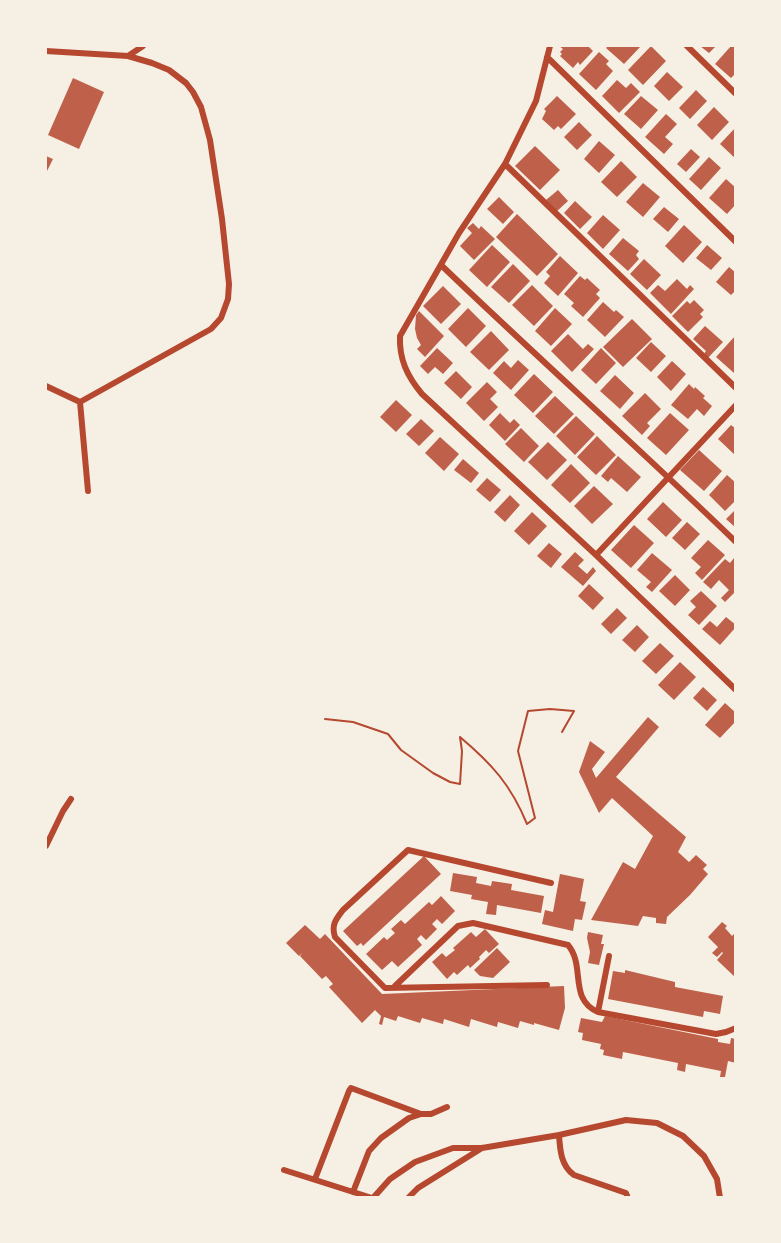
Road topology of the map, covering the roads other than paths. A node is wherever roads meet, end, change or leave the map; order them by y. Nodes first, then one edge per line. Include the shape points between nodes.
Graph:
1 (143, 46) edge
2 (550, 46) edge
3 (687, 46) edge
4 (46, 51) edge
5 (128, 56) junction
6 (547, 57) junction
7 (736, 94) edge
8 (505, 164) junction
9 (736, 242) edge
10 (441, 265) junction
11 (46, 386) edge
12 (736, 388) edge
13 (80, 402) junction
14 (736, 405) edge
15 (669, 477) junction
16 (88, 491) dead end
17 (736, 542) edge
18 (596, 555) junction
19 (736, 690) edge
20 (71, 799) dead end
21 (46, 846) edge
22 (551, 883) dead end
23 (608, 956) dead end
24 (547, 985) dead end
25 (395, 986) junction
26 (598, 1012) junction
27 (736, 1028) edge
28 (447, 1107) dead end
29 (421, 1114) junction
30 (559, 1135) junction
31 (482, 1148) junction
32 (284, 1170) dead end
33 (315, 1179) junction
34 (353, 1192) junction
35 (372, 1198) edge
36 (408, 1198) edge
37 (628, 1198) edge
38 (720, 1198) edge

1 - 5 street
2 - 6 street
3 - 7 street
4 - 5 street
5 - 13 street via 169,70 186,83 201,107 222,219 228,299 221,318 211,328
6 - 8 street via 536,101
6 - 9 street
8 - 10 street
8 - 12 street
10 - 15 street
10 - 18 street via 400,336 399,352 412,382
11 - 13 street
13 - 16 street
14 - 15 street
15 - 17 street
15 - 18 street
18 - 19 street
20 - 21 street
22 - 25 street via 408,850 343,910 332,930 385,988
23 - 26 street
24 - 25 street
25 - 26 street via 458,926 473,923 568,945 575,958 581,996 588,1008
26 - 27 street via 716,1034
28 - 29 street
29 - 33 street via 351,1088
29 - 34 street via 395,1126 369,1151
30 - 31 street
30 - 37 street via 567,1170 626,1193
30 - 38 street via 626,1120 657,1123 683,1136 704,1156 717,1179
31 - 35 street via 453,1148 415,1163
31 - 36 street
32 - 33 street
33 - 34 street
34 - 35 street

